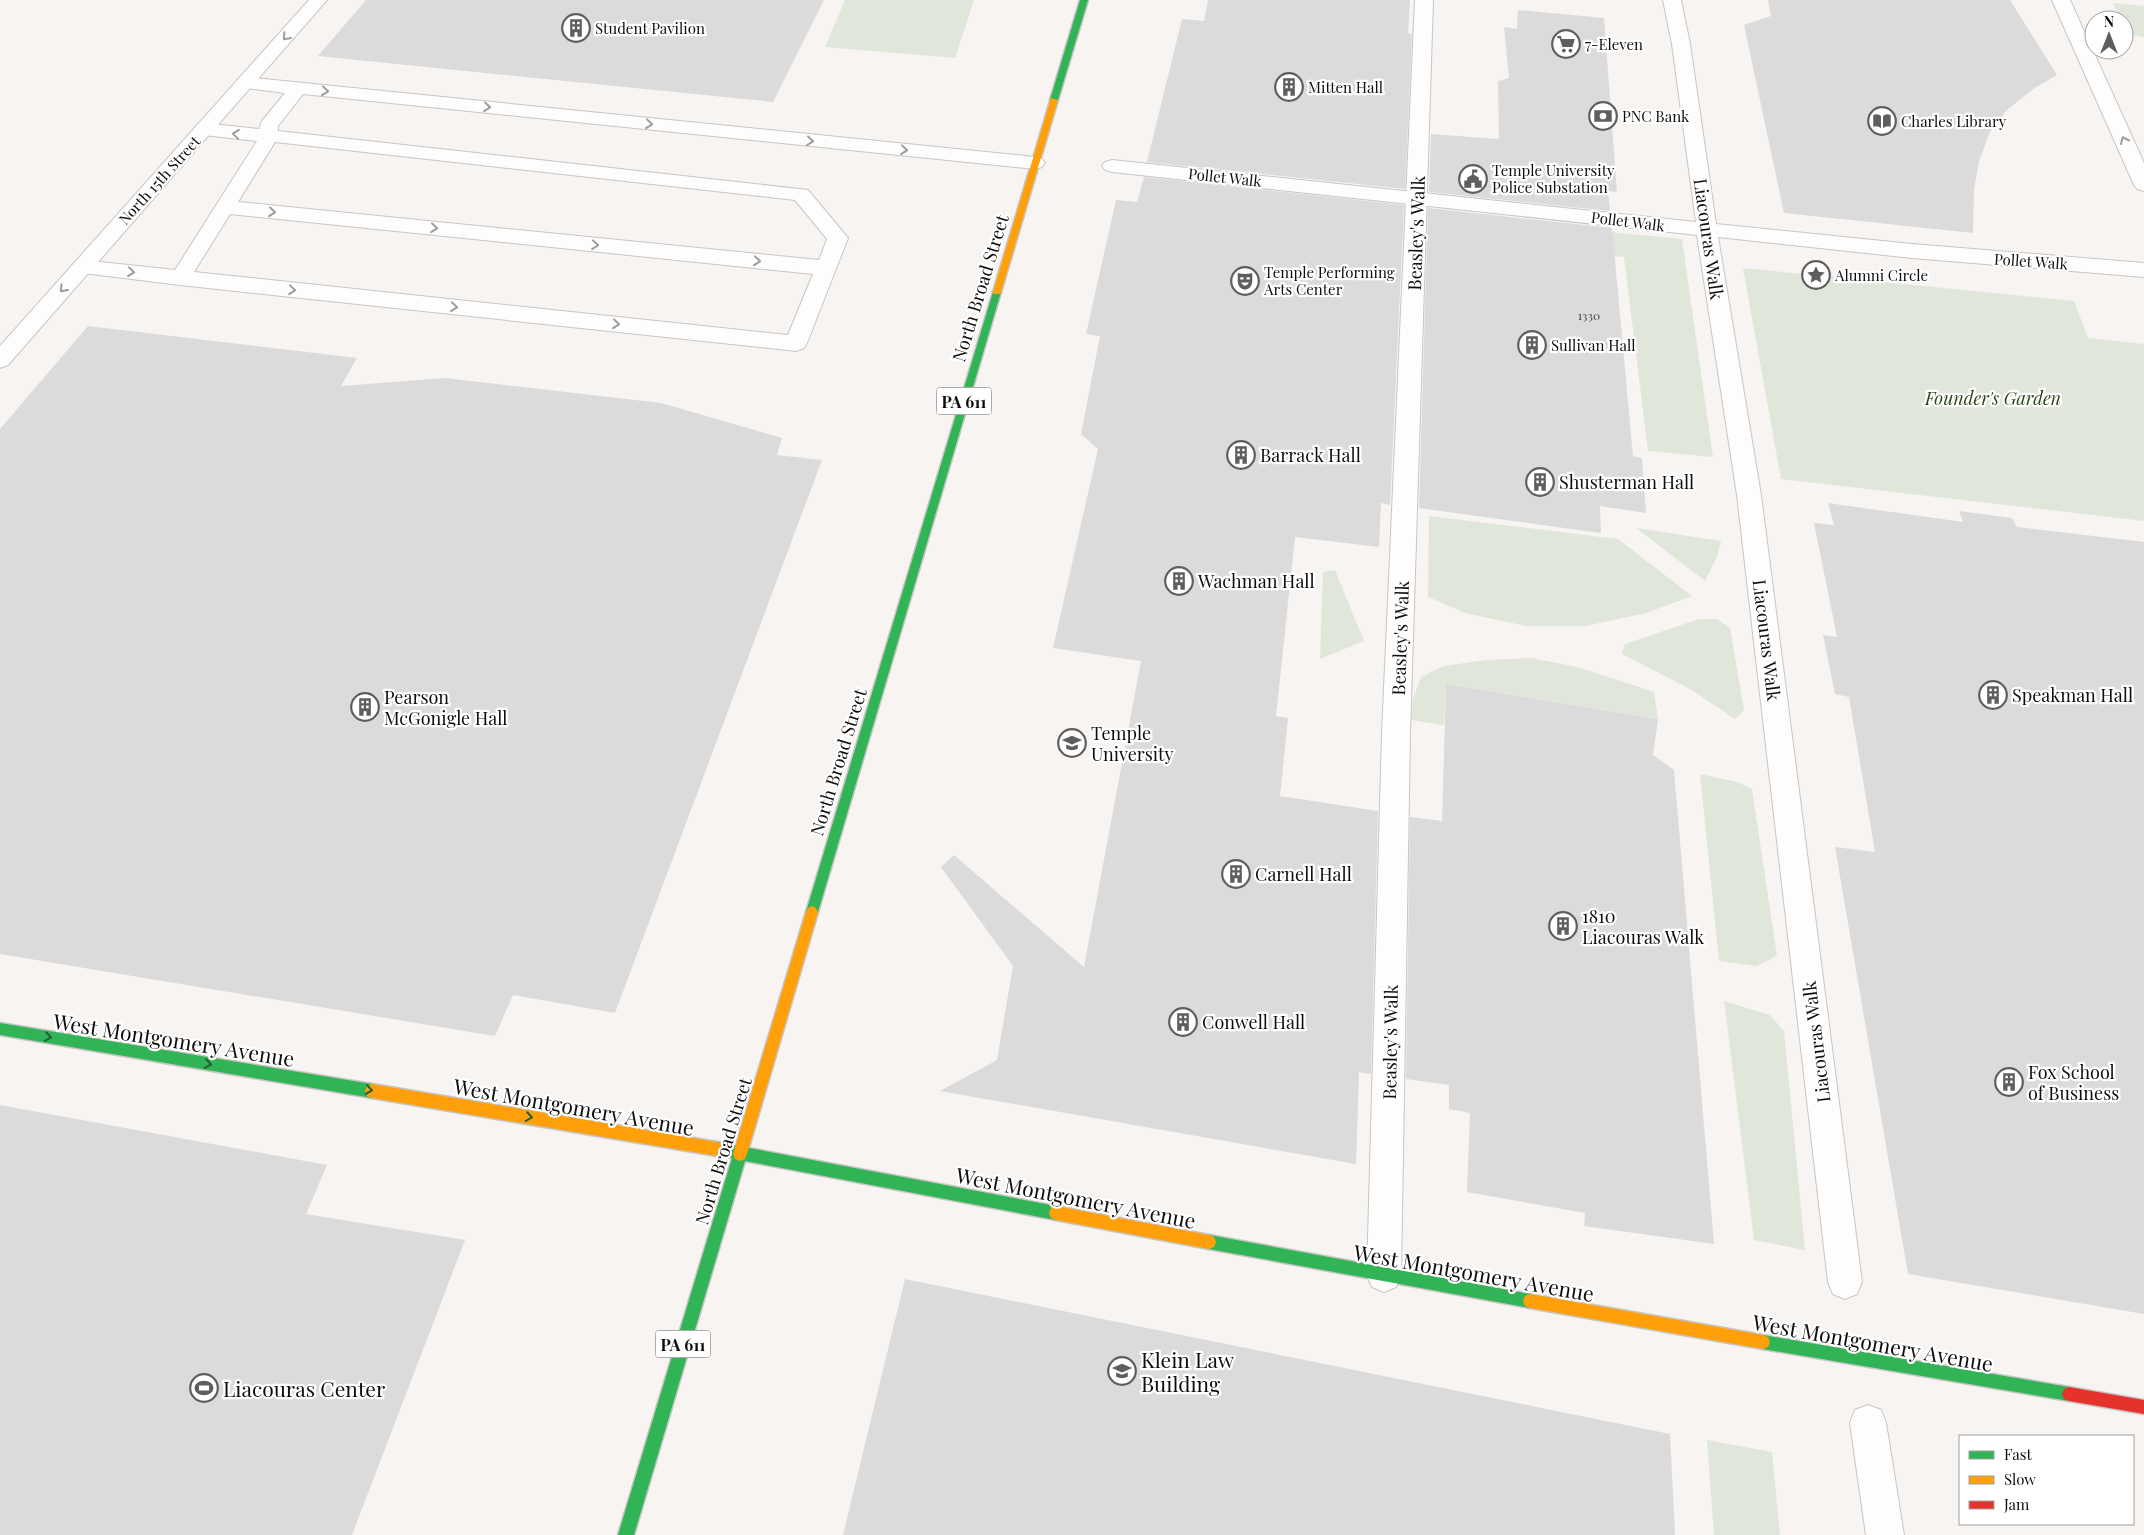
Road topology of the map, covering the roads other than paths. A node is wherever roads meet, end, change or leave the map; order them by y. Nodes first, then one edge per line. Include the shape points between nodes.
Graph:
1 (318, 0) edge
2 (1084, 0) edge
3 (1424, 0) edge
4 (1672, 0) edge
5 (2061, 0) edge
6 (245, 83) junction
7 (299, 88) junction
8 (204, 129) junction
9 (268, 138) junction
10 (1035, 163) junction
11 (1112, 166) dead end
12 (2144, 185) edge
13 (1417, 196) junction
14 (224, 206) junction
15 (1708, 230) junction
16 (82, 267) junction
17 (826, 268) junction
18 (2144, 270) edge
19 (180, 278) junction
20 (0, 360) edge
21 (0, 1030) edge
22 (739, 1153) junction
23 (1384, 1275) junction
24 (1845, 1282) dead end
25 (2144, 1407) edge
26 (1868, 1423) dead end
27 (626, 1535) edge
28 (1885, 1535) edge

1 -> 6 street, North 15th Street
2 - 10 main road, North Broad Street / PA 611
3 - 13 street, Beasley's Walk
4 - 15 street, Liacouras Walk
12 -> 5 street
6 - 7 street
6 - 8 street, North 15th Street
7 - 9 street via 269,125
7 -> 10 street
9 -> 8 street
8 - 16 street, North 15th Street
9 - 14 street
9 - 17 street via 801,194 838,238
10 - 22 main road, North Broad Street / PA 611
11 - 13 street, Pollet Walk
13 - 15 street, Pollet Walk
13 - 23 street, Beasley's Walk via 1396,733
14 -> 17 street
14 - 19 street
15 - 18 street, Pollet Walk via 1958,256
15 - 24 street, Liacouras Walk via 1749,495
16 -> 19 street
16 -> 20 street, North 15th Street
19 -> 17 street via 796,343
21 -> 22 main road, West Montgomery Avenue
22 - 23 main road, West Montgomery Avenue
22 - 27 main road, North Broad Street / PA 611
23 - 25 main road, West Montgomery Avenue
26 - 28 street

